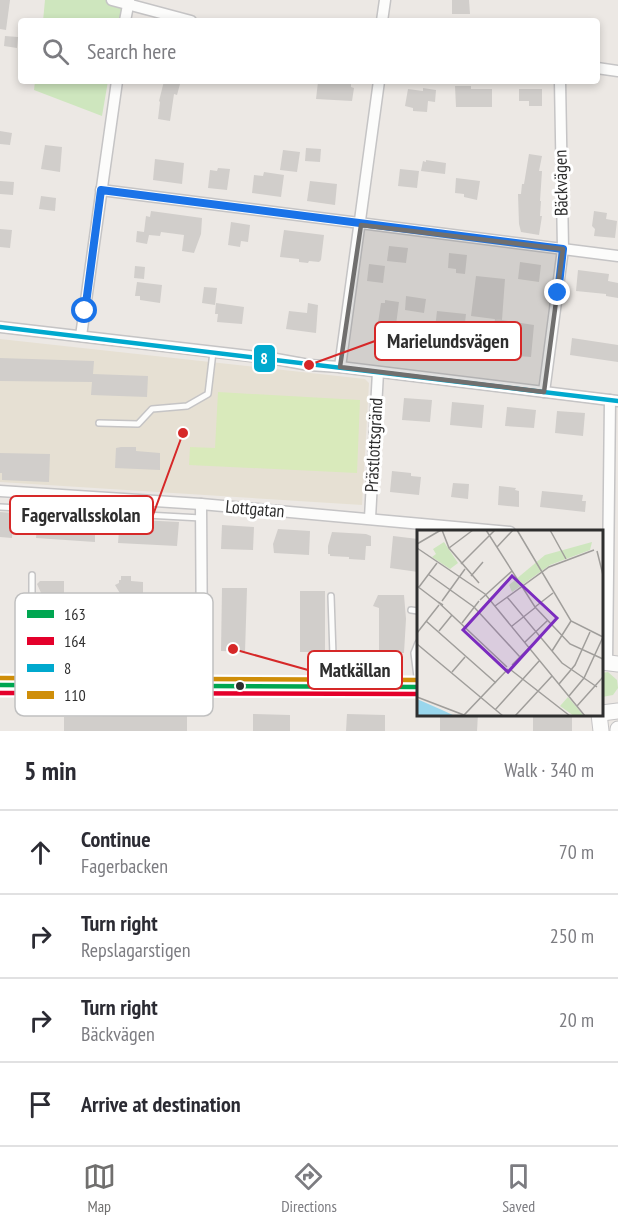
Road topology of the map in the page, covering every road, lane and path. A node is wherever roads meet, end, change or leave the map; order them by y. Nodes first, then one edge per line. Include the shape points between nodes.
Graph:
1 (112, 0) edge
2 (385, 0) edge
3 (128, 2) edge
4 (125, 18) edge
5 (181, 18) edge
6 (382, 18) edge
7 (600, 68) edge
8 (618, 71) edge
9 (117, 84) edge
10 (379, 84) edge
11 (560, 84) edge
12 (101, 190) junction
13 (361, 225) junction
14 (563, 249) junction
15 (618, 256) edge
16 (0, 327) edge
17 (81, 336) junction
18 (213, 352) junction
19 (340, 367) junction
20 (378, 372) junction
21 (544, 392) junction
22 (614, 401) edge
23 (99, 423) dead end
24 (0, 492) edge
25 (201, 504) junction
26 (0, 507) edge
27 (201, 518) junction
28 (370, 518) junction
29 (499, 530) edge
30 (605, 541) edge
31 (32, 575) dead end
32 (32, 593) edge
33 (202, 593) edge
34 (331, 596) dead end
35 (411, 610) dead end
36 (417, 611) edge
37 (417, 646) edge
38 (609, 662) edge
39 (417, 678) edge
40 (0, 685) edge
41 (15, 685) edge
42 (213, 686) edge
43 (417, 686) edge
44 (334, 687) junction
45 (618, 711) edge
46 (603, 714) edge
47 (600, 716) edge
48 (602, 731) edge

1 - 3 street
2 - 6 street
3 - 4 street
3 - 5 street
7 - 8 street
9 - 12 street
10 - 13 street
11 - 14 street, Bäckvägen
12 - 13 street
12 - 17 street
13 - 14 street
13 - 19 street
14 - 15 street
14 - 21 street, Bäckvägen
16 - 17 street
17 - 18 street
18 - 19 street
18 - 23 lane via 208,394 187,406 152,409 138,424
19 - 20 street
20 - 21 street
20 - 28 street, Prästlottsgränd
21 - 22 street
22 - 30 street
24 - 25 street, Lottgatan
25 - 27 street
25 - 28 street, Lottgatan
26 - 27 lane
27 - 33 street
28 - 29 street, Lottgatan
30 - 38 street
31 - 32 lane
34 - 44 lane
35 - 36 lane
37 - 39 lane
40 - 41 main road
42 - 44 main road
43 - 44 main road
45 - 46 main road
47 - 48 main road

